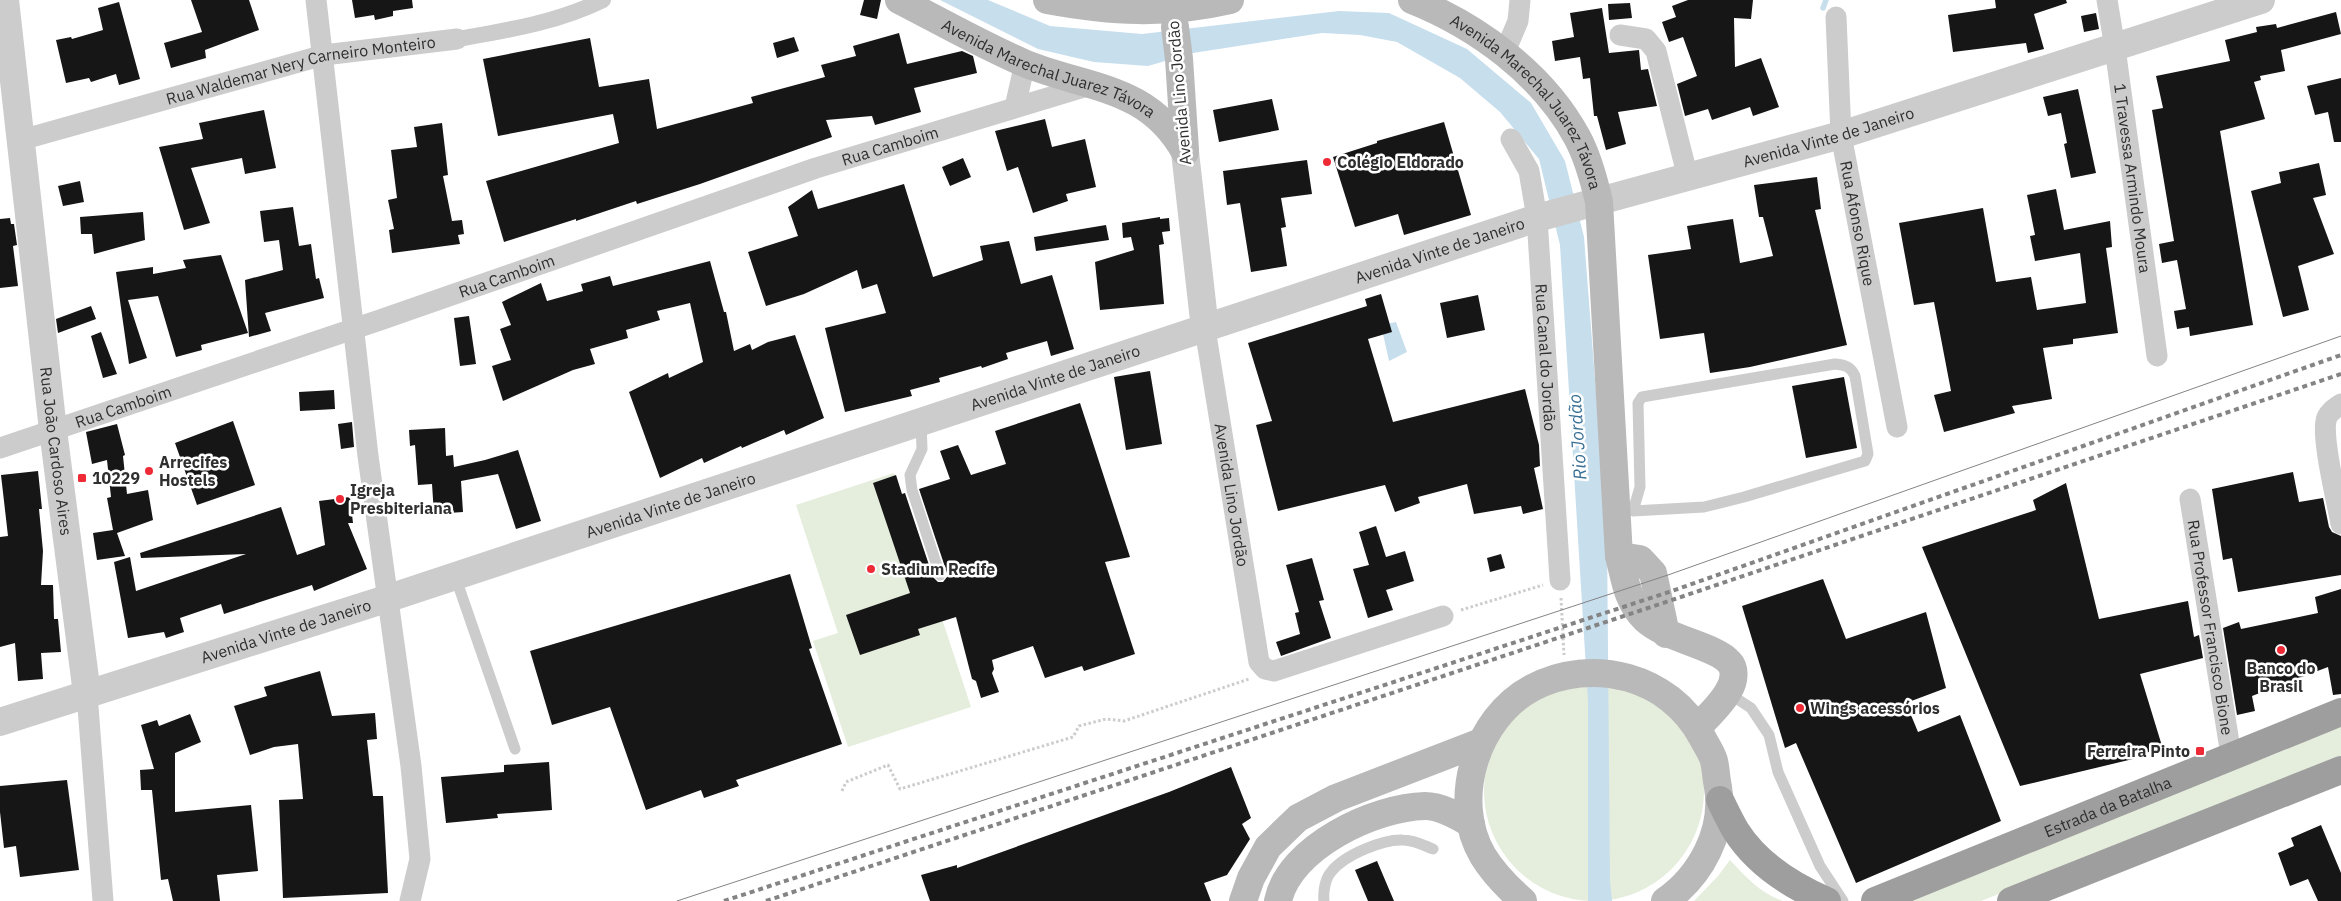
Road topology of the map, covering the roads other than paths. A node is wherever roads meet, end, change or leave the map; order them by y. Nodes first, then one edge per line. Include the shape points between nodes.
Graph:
1 (5, 0) edge
2 (316, 0) edge
3 (603, 0) edge
4 (899, 0) edge
5 (1047, 0) edge
6 (1230, 0) edge
7 (1412, 0) edge
8 (1520, 0) edge
9 (2107, 0) edge
10 (2261, 0) edge
11 (1081, 3) edge
12 (1836, 17) dead end
13 (1173, 18) junction
14 (1620, 35) dead end
15 (457, 39) joint
16 (2115, 48) junction
17 (1504, 54) junction
18 (324, 55) junction
19 (1025, 63) junction
20 (1094, 84) junction
21 (1015, 107) junction
22 (1841, 135) junction
23 (1511, 139) dead end
24 (11, 143) edge
25 (1185, 152) junction
26 (1688, 178) junction
27 (1597, 203) junction
28 (1540, 217) junction
29 (355, 328) junction
30 (1205, 329) junction
31 (2157, 356) dead end
32 (2341, 404) edge
33 (921, 423) junction
34 (1897, 427) dead end
35 (53, 430) junction
36 (0, 448) edge
37 (2190, 499) dead end
38 (1625, 511) junction
39 (2341, 524) edge
40 (455, 576) junction
41 (940, 576) dead end
42 (1560, 580) road end
43 (386, 599) junction
44 (1443, 616) road end
45 (1728, 693) junction
46 (87, 694) junction
47 (2341, 712) edge
48 (0, 722) edge
49 (1697, 728) junction
50 (1481, 742) junction
51 (515, 749) dead end
52 (2231, 755) junction
53 (2341, 770) edge
54 (1720, 800) junction
55 (1471, 824) junction
56 (1433, 849) dead end
57 (2045, 895) edge
58 (104, 901) edge
59 (410, 901) edge
60 (1243, 901) edge
61 (1278, 901) edge
62 (1324, 901) edge
63 (1523, 901) edge
64 (1665, 901) edge
65 (1827, 901) edge
66 (1843, 901) edge
67 (1875, 901) edge
68 (2011, 901) edge

1 - 24 street, Rua João Cardoso Aires
2 - 18 street
3 - 15 street, Rua Waldemar Nery Carneiro Monteiro via 548,22
4 - 19 main road, Avenida Marechal Juarez Távora
5 - 11 main road
6 - 13 main road
7 - 17 main road, Avenida Marechal Juarez Távora via 1452,18
8 - 17 street via 1518,21
9 - 16 street, 1 Travessa Armindo Moura
10 - 16 street, Avenida Vinte de Janeiro
11 - 13 main road
12 - 22 street, Rua Afonso Rique
13 - 25 main road, Avenida Lino Jordão
14 - 26 street via 1646,39 1656,51
15 - 18 street, Rua Waldemar Nery Carneiro Monteiro
16 - 22 street, Avenida Vinte de Janeiro
16 - 31 street, 1 Travessa Armindo Moura
17 - 27 main road, Avenida Marechal Juarez Távora via 1536,81 1578,138 1591,169
18 - 24 street, Rua Waldemar Nery Carneiro Monteiro
18 - 29 street
19 - 20 main road, Avenida Marechal Juarez Távora
19 - 21 street
20 - 21 street, Rua Camboim
20 - 25 main road, Avenida Marechal Juarez Távora via 1132,99 1156,114
21 - 29 street, Rua Camboim via 816,168
22 - 26 street, Avenida Vinte de Janeiro
22 - 34 street, Rua Afonso Rique
23 - 28 street, Rua Canal do Jordão via 1529,171
24 - 35 street, Rua João Cardoso Aires
25 - 30 street, Avenida Lino Jordão
26 - 27 street, Avenida Vinte de Janeiro
27 - 28 street, Avenida Vinte de Janeiro
27 - 38 main road
28 - 30 street, Avenida Vinte de Janeiro
28 - 42 street, Rua Canal do Jordão
29 - 35 street, Rua Camboim
29 - 43 street
30 - 33 street, Avenida Vinte de Janeiro
30 - 44 street, Avenida Lino Jordão via 1258,662 1265,670 1274,671
32 - 39 street via 2329,413 2326,420
33 - 40 street, Avenida Vinte de Janeiro
33 - 41 lane via 922,450 910,475
35 - 36 street, Rua Camboim
35 - 46 street, Rua João Cardoso Aires
37 - 52 street, Rua Professor Francisco Bione
38 - 38 lane via 1704,507 1865,461 1868,454 1865,431 1852,369 1835,364 1642,397 1638,403 1640,487
38 - 45 main road via 1619,556 1630,600 1645,620 1666,634 1730,662 1734,677
40 - 43 street, Avenida Vinte de Janeiro
40 - 51 lane
43 - 46 street, Avenida Vinte de Janeiro
43 - 59 street via 411,766 420,859
45 - 49 main road
45 - 66 lane via 1751,708 1769,735 1778,772 1808,840 1820,866
46 - 48 street, Avenida Vinte de Janeiro
46 - 58 street, Rua João Cardoso Aires
47 - 52 highway, Estrada da Batalha
49 - 50 main road via 1679,705 1660,691 1617,674 1598,672 1571,674 1531,688 1494,721
49 - 54 main road via 1713,759
50 - 55 main road via 1472,768
50 - 60 main road via 1336,798 1298,818 1268,847
52 - 67 highway, Estrada da Batalha
53 - 57 highway
54 - 64 main road via 1715,834 1701,865 1679,891
54 - 65 highway via 1736,832 1758,857 1793,885
55 - 61 main road via 1449,812 1426,806 1388,811 1327,838 1313,848 1295,867
55 - 63 main road via 1482,854 1501,882
56 - 62 lane via 1416,841 1381,842 1330,872 1323,892
57 - 68 highway

